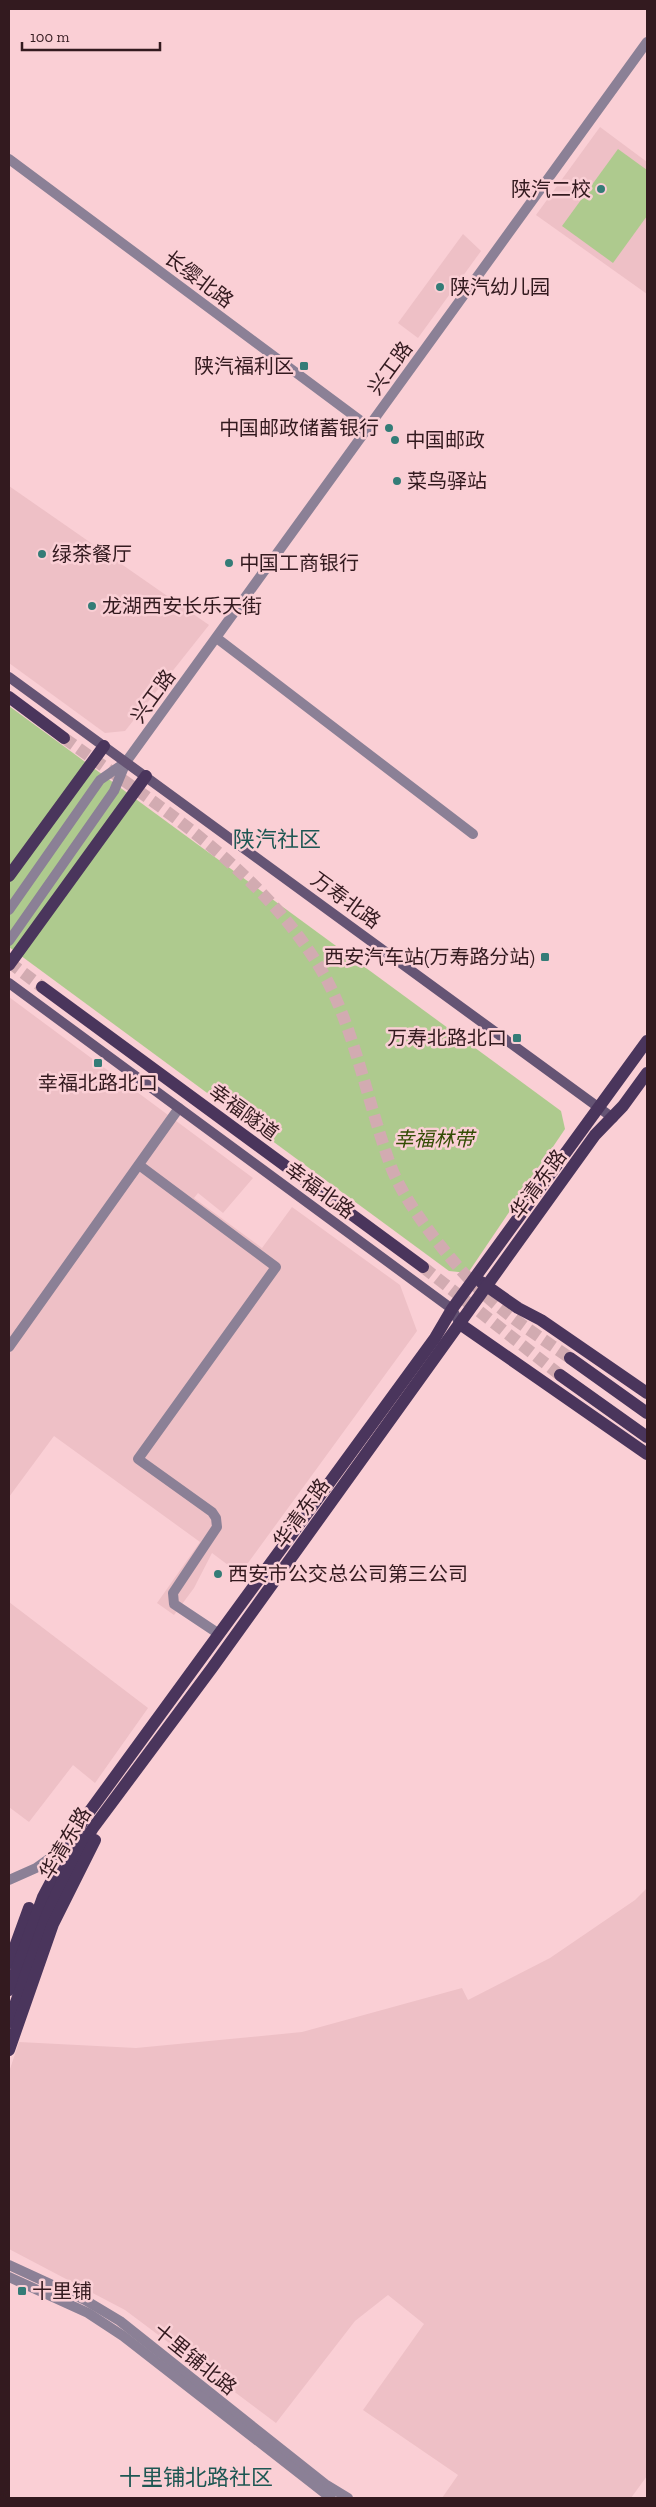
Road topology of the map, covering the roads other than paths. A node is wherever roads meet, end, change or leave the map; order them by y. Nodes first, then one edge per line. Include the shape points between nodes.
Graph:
1 (647, 42) edge
2 (9, 159) edge
3 (369, 427) junction
4 (218, 639) junction
5 (9, 677) edge
6 (9, 697) edge
7 (64, 738) tunnel mouth
8 (104, 746) junction
9 (126, 762) junction
10 (146, 776) junction
11 (473, 834) dead end
12 (9, 876) edge
13 (9, 910) edge
14 (9, 941) edge
15 (9, 965) edge
16 (9, 983) edge
17 (42, 987) tunnel mouth
18 (647, 1041) edge
19 (647, 1073) edge
20 (179, 1108) junction
21 (599, 1108) junction
22 (613, 1118) junction
23 (139, 1165) junction
24 (423, 1267) tunnel mouth
25 (475, 1277) junction
26 (487, 1286) junction
27 (452, 1309) junction
28 (460, 1324) junction
29 (9, 1347) edge
30 (570, 1358) tunnel mouth
31 (560, 1375) tunnel mouth
32 (647, 1394) edge
33 (647, 1413) edge
34 (647, 1438) edge
35 (647, 1454) edge
36 (219, 1634) junction
37 (131, 1752) junction
38 (124, 1785) junction
39 (57, 1853) junction
40 (9, 1880) edge
41 (9, 1963) edge
42 (9, 1990) edge
43 (9, 2022) edge
44 (9, 2050) edge
45 (9, 2265) edge
46 (9, 2277) edge
47 (331, 2498) edge
48 (348, 2498) edge

1 - 3 street, 兴工路
2 - 3 street, 长缨北路
3 - 4 street, 兴工路
4 - 9 street, 兴工路
4 - 11 street
5 - 8 main road, 万寿北路
6 - 7 main road
8 - 9 main road, 万寿北路
8 - 12 main road
9 - 10 main road, 万寿北路
9 - 13 street, 兴工路 via 100,780
9 - 14 street, 兴工路 via 114,791
10 - 15 main road
10 - 21 main road, 万寿北路
16 - 20 main road, 幸福北路
17 - 24 main road, 幸福隧道
18 - 21 main road, 华清东路
19 - 22 main road, 华清东路
20 - 23 street
20 - 27 main road, 幸福北路
21 - 22 main road, 万寿北路
21 - 25 main road, 华清东路
22 - 26 main road, 华清东路 via 596,1135
23 - 29 street
23 - 36 street via 276,1267 138,1459 216,1518 217,1527 172,1599 174,1604
25 - 26 main road
25 - 27 main road, 华清东路
26 - 28 main road, 华清东路
26 - 32 main road
27 - 28 main road, 幸福北路
27 - 36 main road, 华清东路 via 435,1338
28 - 35 main road
28 - 38 main road, 华清东路
30 - 33 main road
31 - 34 main road
36 - 37 main road, 华清东路
37 - 39 main road via 84,1806
37 - 42 main road, 华清东路 via 84,1819 55,1871
38 - 43 main road, 华清东路 via 86,1840 61,1884 38,1936
38 - 44 main road via 63,1902
39 - 40 street via 36,1868
39 - 41 main road via 27,1913
45 - 48 street, 十里铺北路 via 85,2300 120,2321 317,2478
46 - 47 street, 十里铺北路 via 88,2313 117,2331

